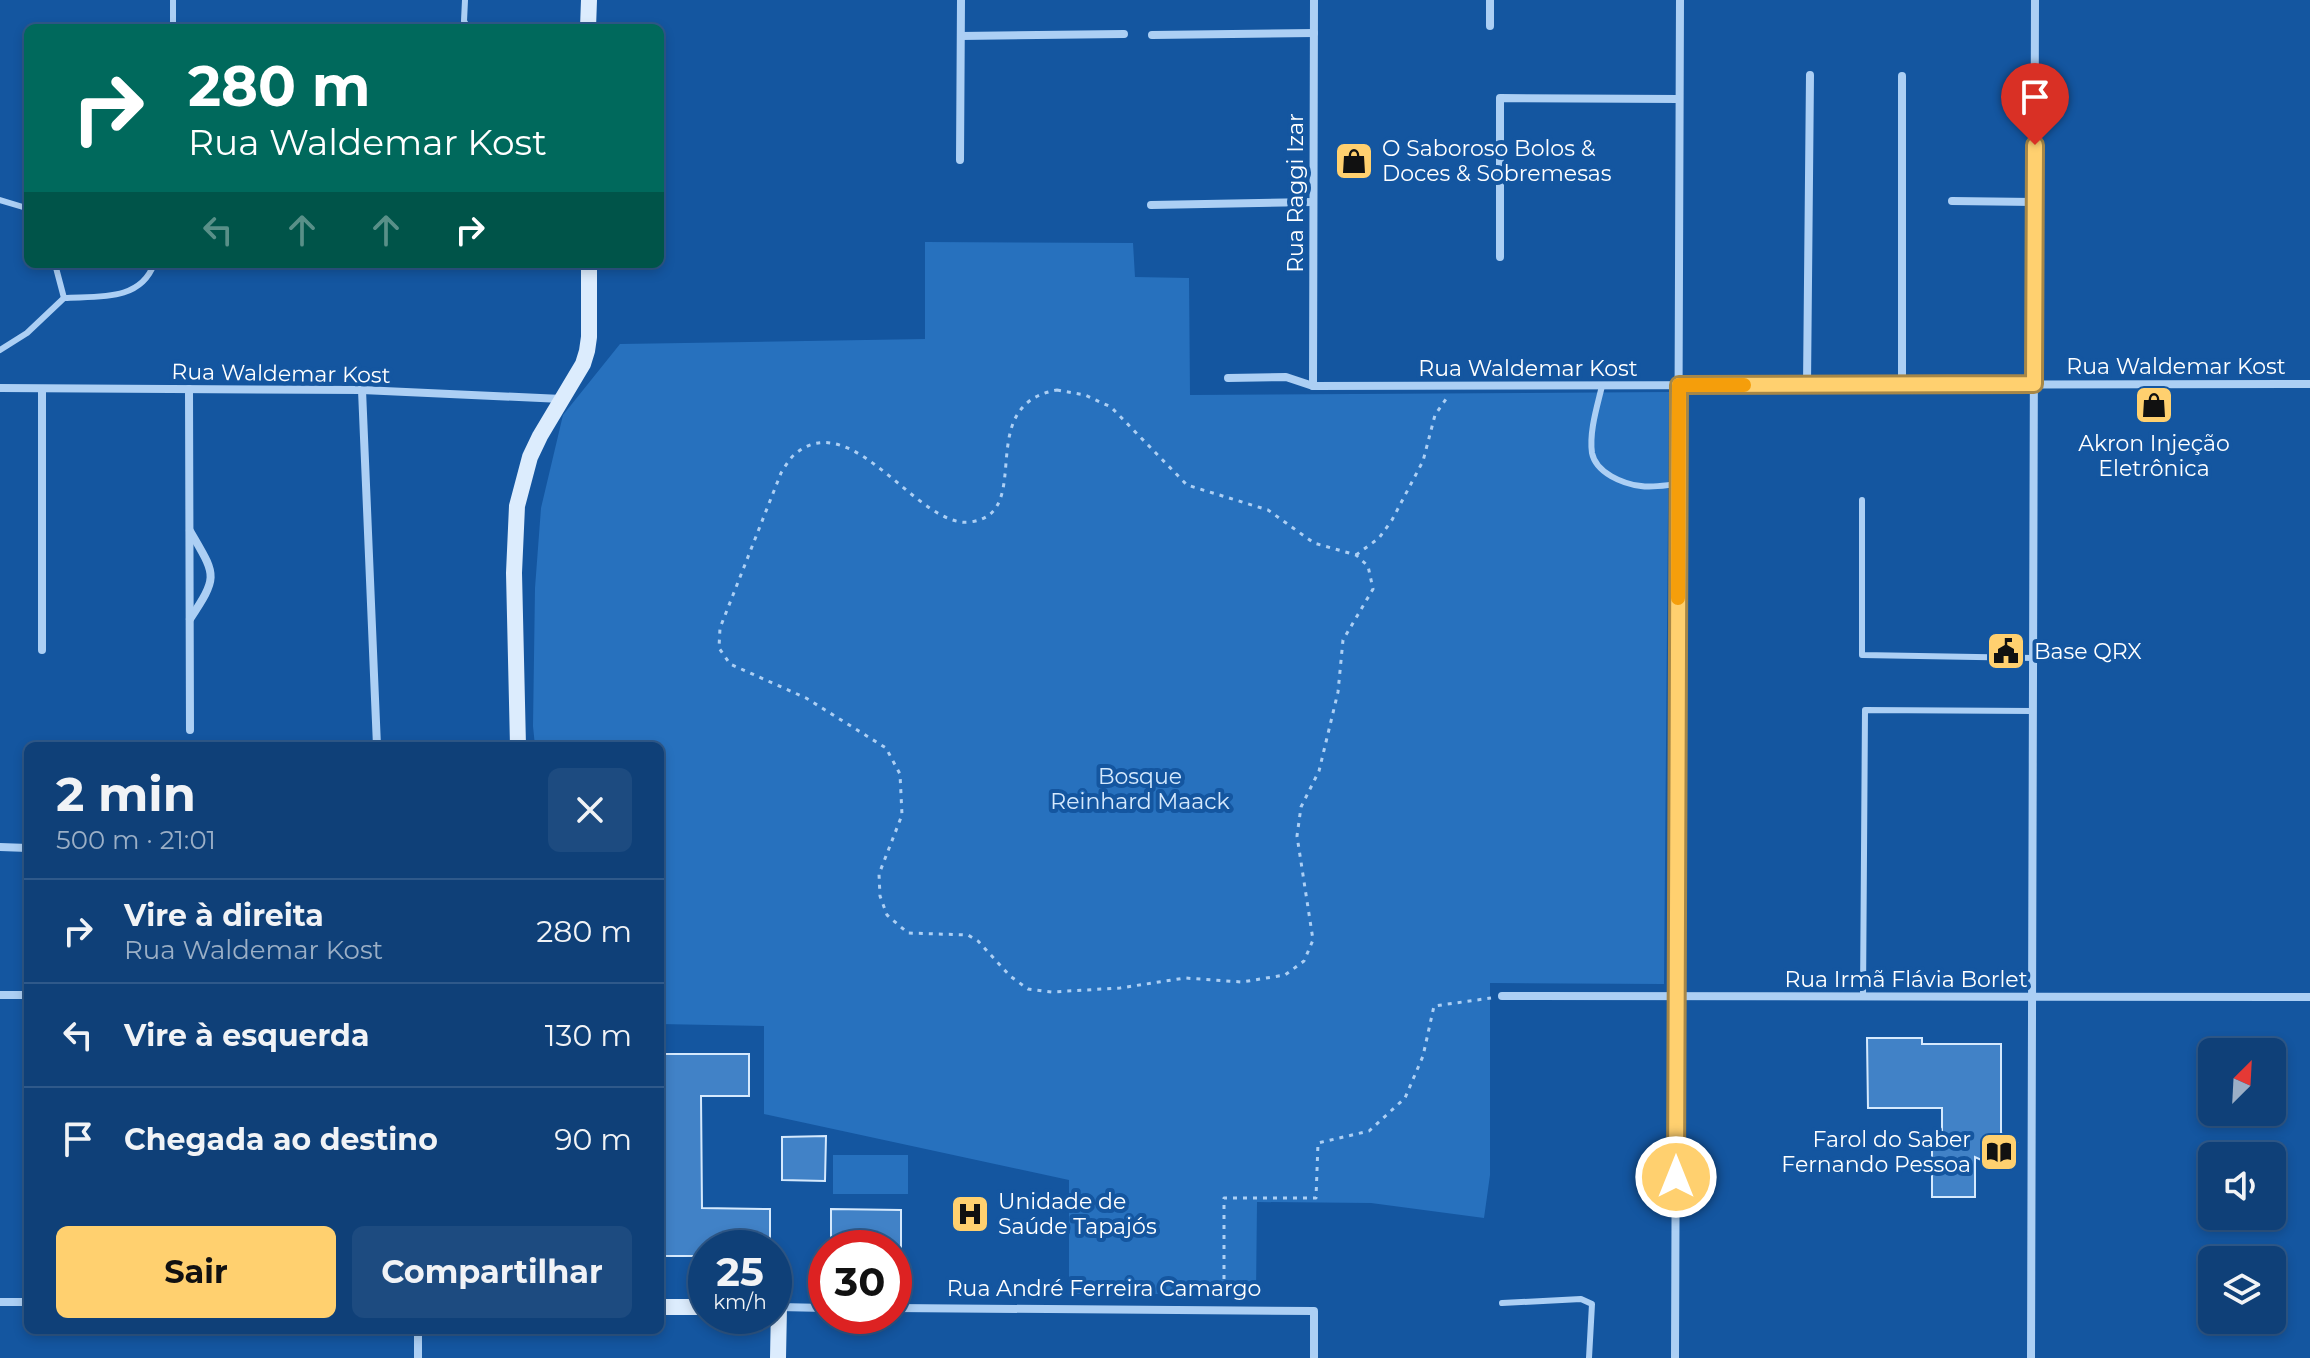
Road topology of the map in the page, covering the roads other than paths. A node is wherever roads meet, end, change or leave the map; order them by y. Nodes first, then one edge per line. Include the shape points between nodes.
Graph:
1 (173, 0) edge
2 (465, 0) edge
3 (589, 0) edge
4 (961, 0) edge
5 (1314, 0) edge
6 (1490, 0) edge
7 (1680, 0) edge
8 (2035, 0) edge
9 (173, 24) edge
10 (466, 24) edge
11 (588, 24) edge
12 (1490, 26) dead end
13 (1314, 33) junction
14 (1124, 34) dead end
15 (1152, 35) dead end
16 (961, 36) junction
17 (1810, 75) dead end
18 (1902, 76) dead end
19 (1679, 99) junction
20 (960, 160) dead end
21 (0, 200) edge
22 (1952, 201) dead end
23 (1313, 202) junction
24 (2035, 202) junction
25 (1151, 205) dead end
26 (24, 208) edge
27 (1500, 257) dead end
28 (56, 268) edge
29 (152, 268) edge
30 (589, 268) edge
31 (64, 298) junction
32 (0, 350) edge
33 (1228, 378) dead end
34 (2034, 384) junction
35 (2310, 384) edge
36 (1679, 385) junction
37 (1807, 385) junction
38 (1902, 385) junction
39 (1313, 386) junction
40 (1602, 386) junction
41 (0, 388) edge
42 (42, 389) junction
43 (189, 389) junction
44 (362, 390) junction
45 (562, 399) junction
46 (1678, 484) junction
47 (1862, 500) dead end
48 (189, 531) junction
49 (190, 619) junction
50 (42, 650) dead end
51 (2033, 658) junction
52 (2033, 711) junction
53 (190, 730) dead end
54 (377, 742) edge
55 (518, 742) edge
56 (0, 847) edge
57 (24, 848) edge
58 (0, 995) edge
59 (24, 995) edge
60 (1502, 996) road end
61 (1677, 996) junction
62 (1863, 997) junction
63 (2032, 997) junction
64 (2310, 997) edge
65 (0, 1302) edge
66 (24, 1302) edge
67 (1502, 1303) dead end
68 (664, 1307) edge
69 (688, 1307) edge
70 (912, 1308) edge
71 (418, 1334) edge
72 (777, 1334) edge
73 (418, 1358) edge
74 (778, 1358) edge
75 (1314, 1358) edge
76 (1589, 1358) edge
77 (1675, 1358) edge
78 (2031, 1358) edge

1 - 9 lane
2 - 10 lane
3 - 11 street
4 - 16 street
5 - 13 street, Rua Raggi Izar
6 - 12 street
7 - 19 street
8 - 24 street
13 - 15 street
13 - 23 street, Rua Raggi Izar
14 - 16 street
16 - 20 street
17 - 37 street
18 - 38 street
19 - 27 street via 1500,98
19 - 36 street
21 - 26 lane
22 - 24 street
23 - 25 street
23 - 39 street, Rua Raggi Izar
24 - 34 street
28 - 31 lane
29 - 31 lane via 139,287 124,294
30 - 45 street via 587,351
31 - 32 lane
33 - 39 street, Rua Waldemar Kost via 1286,377
34 - 35 street, Rua Waldemar Kost
34 - 38 street, Rua Waldemar Kost
34 - 51 street
36 - 37 street, Rua Waldemar Kost
36 - 40 street, Rua Waldemar Kost
36 - 46 street
37 - 38 street, Rua Waldemar Kost
39 - 40 street, Rua Waldemar Kost
40 - 46 lane via 1593,425 1592,455 1597,464 1608,475 1640,486
41 - 42 street, Rua Waldemar Kost
42 - 43 street, Rua Waldemar Kost
42 - 50 street
43 - 44 street, Rua Waldemar Kost
43 - 48 street
44 - 45 street, Rua Waldemar Kost
44 - 54 street
45 - 55 street via 530,457 517,506
46 - 61 street
47 - 51 lane via 1862,655
48 - 49 street
48 - 49 street via 212,581
49 - 53 street
51 - 52 street
52 - 62 lane via 1865,710
52 - 63 street
56 - 57 street
58 - 59 street
60 - 61 street, Rua Irmã Flávia Borlet
61 - 62 street, Rua Irmã Flávia Borlet
61 - 77 street
62 - 63 street, Rua Irmã Flávia Borlet
63 - 64 street, Rua Irmã Flávia Borlet
63 - 78 street
65 - 66 street
67 - 76 lane via 1581,1299 1592,1304
68 - 69 street
70 - 75 street, Rua André Ferreira Camargo via 1314,1311
71 - 73 street
72 - 74 street

